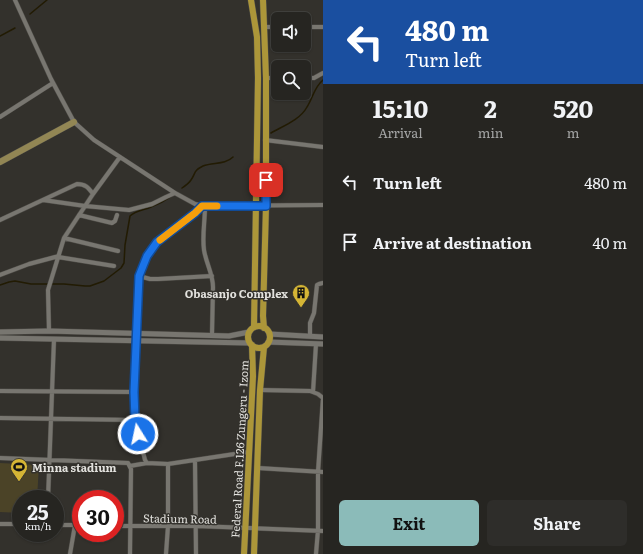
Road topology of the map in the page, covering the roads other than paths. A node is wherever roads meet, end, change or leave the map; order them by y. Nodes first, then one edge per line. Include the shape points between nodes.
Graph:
1 (15, 0) edge
2 (251, 0) edge
3 (264, 0) edge
4 (265, 27) junction
5 (271, 27) edge
6 (311, 27) edge
7 (323, 27) edge
8 (323, 73) edge
9 (266, 78) junction
10 (271, 78) edge
11 (311, 78) edge
12 (53, 83) junction
13 (0, 117) edge
14 (74, 122) junction
15 (265, 140) junction
16 (323, 146) edge
17 (120, 157) junction
18 (0, 162) edge
19 (175, 193) junction
20 (93, 194) junction
21 (43, 200) junction
22 (323, 205) edge
23 (85, 206) junction
24 (204, 206) junction
25 (256, 206) junction
26 (266, 206) junction
27 (79, 215) junction
28 (117, 215) dead end
29 (0, 220) edge
30 (64, 238) junction
31 (118, 251) dead end
32 (59, 256) junction
33 (114, 266) dead end
34 (0, 275) edge
35 (139, 276) junction
36 (212, 276) junction
37 (323, 283) edge
38 (264, 328) junction
39 (252, 330) junction
40 (49, 331) junction
41 (0, 332) edge
42 (136, 334) junction
43 (269, 334) junction
44 (212, 335) junction
45 (310, 336) junction
46 (323, 337) edge
47 (0, 338) edge
48 (54, 339) junction
49 (136, 341) junction
50 (268, 342) junction
51 (251, 344) junction
52 (316, 344) junction
53 (323, 344) edge
54 (264, 346) junction
55 (260, 390) junction
56 (0, 391) edge
57 (51, 392) junction
58 (134, 392) junction
59 (313, 392) junction
60 (323, 398) edge
61 (0, 418) edge
62 (51, 419) junction
63 (135, 420) junction
64 (322, 425) edge
65 (248, 452) junction
66 (0, 458) edge
67 (195, 460) junction
68 (49, 461) junction
69 (147, 463) junction
70 (168, 464) junction
71 (130, 466) junction
72 (258, 468) junction
73 (318, 472) junction
74 (323, 472) edge
75 (48, 490) edge
76 (0, 524) edge
77 (12, 524) edge
78 (124, 526) edge
79 (130, 526) junction
80 (168, 526) junction
81 (196, 526) junction
82 (245, 528) junction
83 (255, 528) junction
84 (318, 530) junction
85 (323, 531) edge
86 (72, 542) edge
87 (70, 554) edge
88 (130, 554) edge
89 (166, 554) edge
90 (196, 554) edge
91 (244, 554) edge
92 (254, 554) edge
93 (316, 554) edge

1 - 12 street
2 - 25 main road via 257,37 258,78
3 - 4 main road
4 - 5 street
4 - 9 main road
6 - 7 street
8 - 11 street
9 - 10 street
9 - 15 main road
12 - 13 street
12 - 14 street
14 - 17 street via 94,140
14 - 18 main road
15 - 16 street
15 - 26 main road
17 - 19 street
17 - 20 street
19 - 23 street via 152,204 129,210
19 - 24 street
20 - 21 street via 84,184 77,184
20 - 23 street
21 - 23 street
21 - 29 street
22 - 26 street
23 - 27 street
24 - 25 street
24 - 35 street via 157,242 147,256
24 - 36 street via 203,238
25 - 26 street
25 - 39 main road
26 - 38 main road
27 - 28 street via 112,223
27 - 30 street
30 - 31 street
30 - 32 street
32 - 33 street
32 - 34 street
32 - 40 street via 48,290
35 - 36 street via 150,279
35 - 42 street
36 - 44 street
37 - 45 street via 317,285
38 - 39 main road via 257,326
38 - 43 main road
39 - 44 street via 229,336
39 - 51 main road via 248,339
40 - 41 street
40 - 42 street
42 - 44 street
42 - 49 street
43 - 45 street
43 - 50 main road
45 - 46 street
47 - 48 street
48 - 49 street
48 - 57 street
49 - 51 street
49 - 58 street
50 - 52 street
50 - 54 main road
51 - 54 main road via 258,348
51 - 65 main road, Federal Road F.126 Zungeru - Izom via 253,376
52 - 53 street
52 - 59 street
54 - 55 main road, Federal Road F.126 Zungeru - Izom
55 - 59 street
55 - 72 main road, Federal Road F.126 Zungeru - Izom
56 - 57 street
57 - 58 street
57 - 62 street
58 - 63 street
59 - 60 street
60 - 64 street
61 - 62 street
62 - 63 street
62 - 68 street
63 - 69 street
64 - 73 street
65 - 67 street
65 - 82 main road, Federal Road F.126 Zungeru - Izom
66 - 68 street
67 - 70 street
67 - 81 street
68 - 71 street via 125,462
68 - 75 street
69 - 70 street
69 - 71 street
70 - 80 street
71 - 79 street
72 - 73 street
72 - 83 main road, Federal Road F.126 Zungeru - Izom
73 - 74 street
73 - 84 street
76 - 77 street
78 - 79 street, Stadium Road
79 - 80 street, Stadium Road
79 - 88 street
80 - 81 street, Stadium Road
80 - 89 street
81 - 82 street, Stadium Road
81 - 90 street
82 - 83 street, Stadium Road
82 - 91 main road, Federal Road F.126 Zungeru - Izom
83 - 84 street, Stadium Road
83 - 92 main road, Federal Road F.126 Zungeru - Izom
84 - 85 street, Stadium Road
84 - 93 street
86 - 87 street

